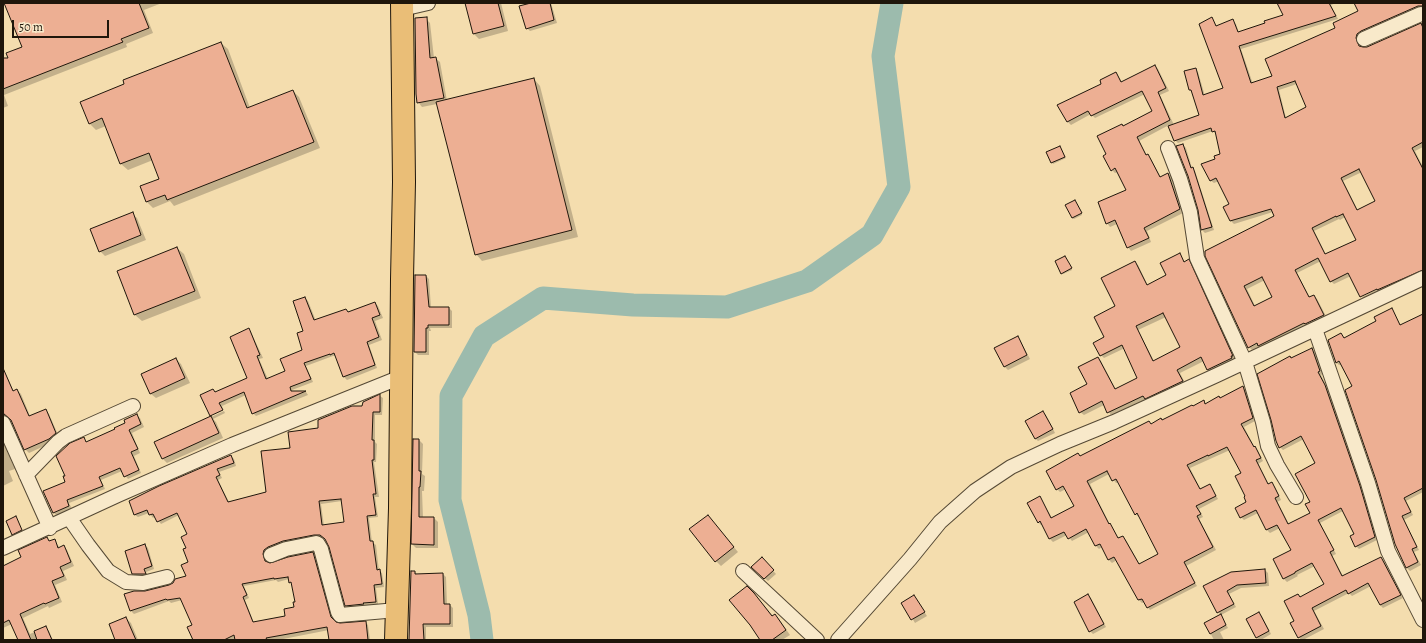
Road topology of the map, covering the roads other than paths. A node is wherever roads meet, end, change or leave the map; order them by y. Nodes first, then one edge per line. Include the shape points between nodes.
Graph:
1 (428, 3) edge
2 (402, 6) edge
3 (1419, 11) edge
4 (1364, 39) dead end
5 (1168, 148) dead end
6 (1423, 278) edge
7 (1315, 329) junction
8 (1245, 362) junction
9 (401, 377) junction
10 (133, 406) dead end
11 (3, 423) edge
12 (26, 475) junction
13 (1296, 497) dead end
14 (70, 518) junction
15 (50, 528) junction
16 (3, 548) edge
17 (271, 555) dead end
18 (743, 571) dead end
19 (167, 577) dead end
20 (397, 610) junction
21 (1423, 620) edge
22 (396, 640) edge
23 (817, 640) edge
24 (838, 640) edge

1 - 2 street
2 - 9 highway via 404,182
3 - 4 street
5 - 8 street via 1190,212 1197,258
6 - 7 street
7 - 8 street
7 - 21 street via 1368,483 1388,551
8 - 13 street via 1268,446
8 - 24 street via 1011,467 975,491 940,522
9 - 14 street via 232,445
9 - 20 highway
10 - 12 street via 66,436
11 - 12 street
12 - 15 street
14 - 15 street
14 - 19 street via 108,571 126,582 144,583
15 - 16 street
17 - 20 street via 286,548 316,543 321,549 340,615
18 - 23 street
20 - 22 highway

